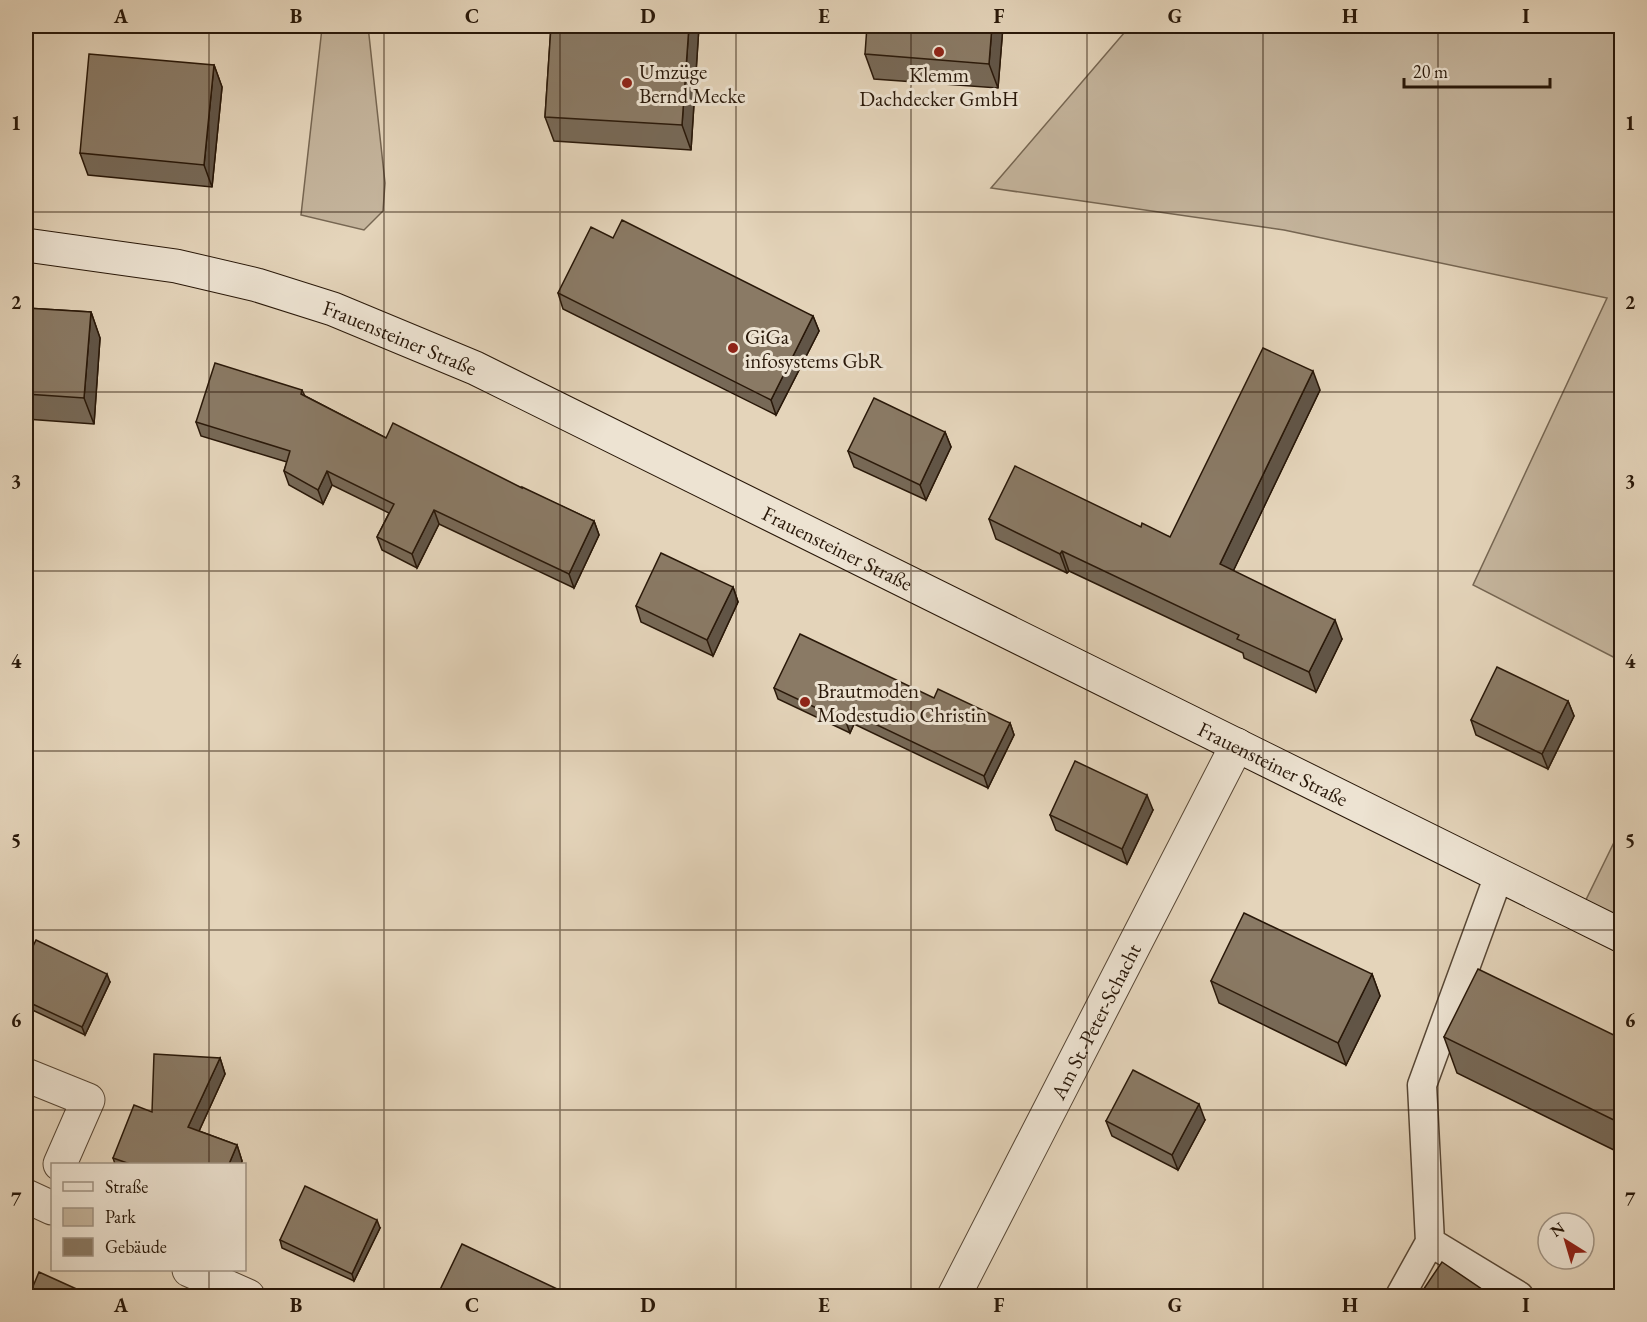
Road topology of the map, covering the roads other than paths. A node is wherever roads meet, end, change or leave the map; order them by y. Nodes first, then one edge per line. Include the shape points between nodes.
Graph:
1 (26, 245) edge
2 (1237, 745) junction
3 (1498, 875) junction
4 (1622, 936) edge
5 (26, 1075) edge
6 (60, 1163) edge
7 (1430, 1242) junction
8 (193, 1271) edge
9 (248, 1296) edge
10 (954, 1296) edge
11 (1400, 1296) edge
12 (1519, 1296) edge

1 - 2 main road, Frauensteiner Straße via 176,266 333,309 475,368
2 - 3 main road, Frauensteiner Straße
2 - 10 main road, Am St.-Peter-Schacht
3 - 4 main road, Frauensteiner Straße
3 - 7 lane via 1422,1085
5 - 6 main road via 88,1101
7 - 11 lane
7 - 12 lane
8 - 9 main road

